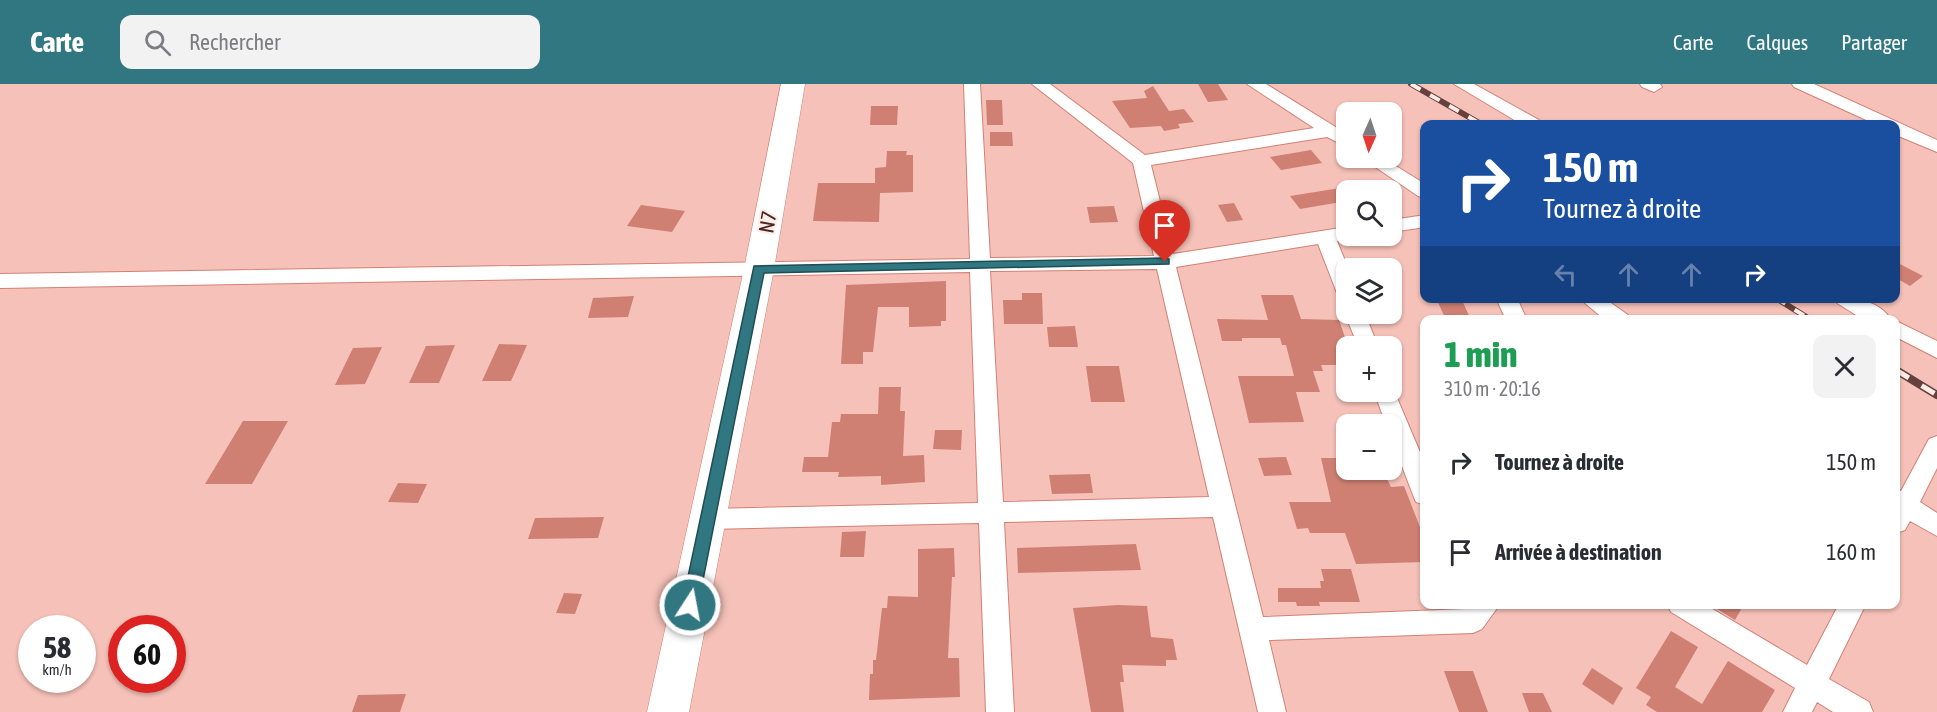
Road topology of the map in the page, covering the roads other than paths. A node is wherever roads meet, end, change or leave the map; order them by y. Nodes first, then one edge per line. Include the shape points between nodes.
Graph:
1 (793, 84) edge
2 (972, 84) edge
3 (1040, 84) edge
4 (1255, 84) edge
5 (1462, 84) edge
6 (1800, 84) edge
7 (1526, 120) edge
8 (1879, 120) edge
9 (1900, 130) edge
10 (1330, 131) junction
11 (1336, 135) edge
12 (1937, 147) edge
13 (1141, 161) junction
14 (1387, 168) edge
15 (1420, 189) edge
16 (1420, 222) edge
17 (1402, 224) edge
18 (1336, 234) edge
19 (1325, 236) junction
20 (1165, 262) junction
21 (1336, 264) edge
22 (980, 265) junction
23 (759, 269) junction
24 (0, 281) edge
25 (1596, 303) edge
26 (1852, 303) edge
27 (1614, 315) edge
28 (1873, 315) edge
29 (1900, 330) edge
30 (1937, 350) edge
31 (1389, 402) edge
32 (1937, 445) edge
33 (1420, 482) edge
34 (1224, 507) junction
35 (1900, 507) edge
36 (1900, 509) edge
37 (991, 512) junction
38 (707, 519) junction
39 (1937, 526) edge
40 (1688, 609) edge
41 (1850, 609) edge
42 (1476, 610) edge
43 (1252, 628) junction
44 (1812, 684) junction
45 (668, 712) edge
46 (1000, 712) edge
47 (1272, 712) edge
48 (1797, 712) edge
49 (1858, 712) edge

1 - 23 main road, N7
2 - 22 street
3 - 13 street
4 - 10 street
5 - 7 street
6 - 8 street
9 - 12 street
10 - 11 street
10 - 13 street
13 - 20 street
14 - 15 street
16 - 17 street
18 - 19 street
19 - 20 street
19 - 21 street
20 - 22 street
20 - 34 street
22 - 23 street
22 - 37 street
23 - 24 street
23 - 38 main road, N7
25 - 27 street
26 - 28 street
29 - 30 street
31 - 33 street
32 - 35 street
34 - 37 street
34 - 43 street
36 - 39 street
37 - 38 street
37 - 46 street
38 - 45 main road, N7
40 - 44 street
41 - 44 street
42 - 43 street
43 - 47 street
44 - 48 street
44 - 49 street

